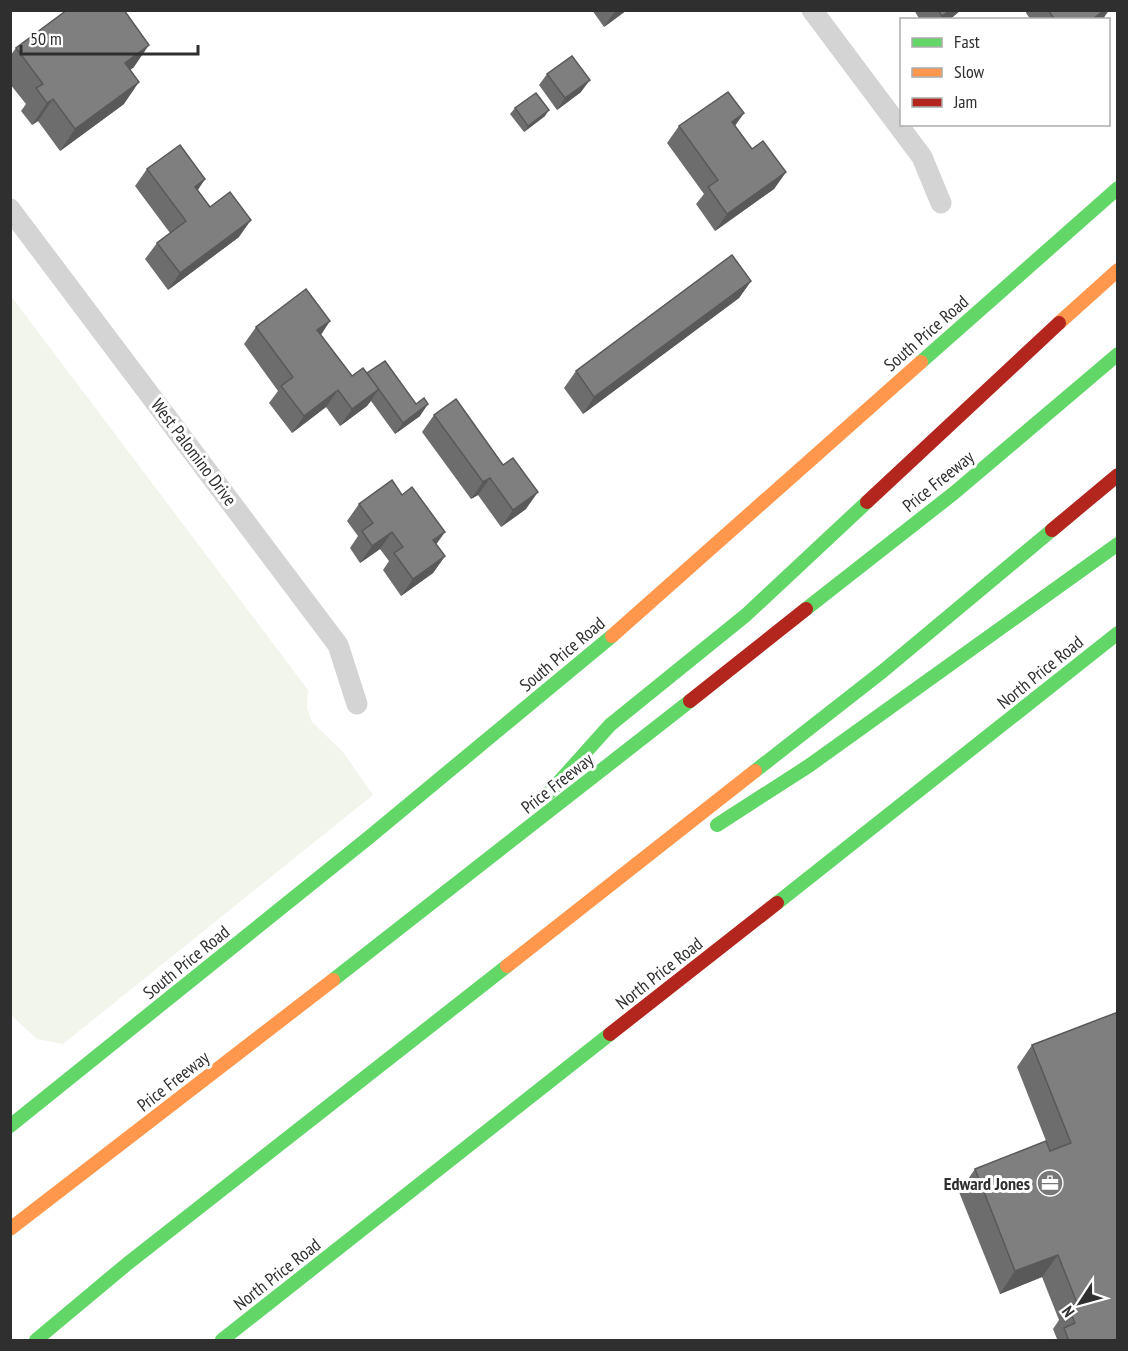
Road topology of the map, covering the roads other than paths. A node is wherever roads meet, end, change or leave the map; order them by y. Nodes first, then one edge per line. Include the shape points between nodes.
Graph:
1 (812, 10) edge
2 (1118, 188) edge
3 (941, 203) dead end
4 (10, 210) edge
5 (1118, 270) edge
6 (1118, 354) edge
7 (1118, 475) edge
8 (1118, 544) edge
9 (1118, 633) edge
10 (357, 704) dead end
11 (710, 830) dead end
12 (670, 856) dead end
13 (487, 861) junction
14 (530, 948) junction
15 (10, 1126) edge
16 (10, 1229) edge
17 (36, 1341) edge
18 (222, 1341) edge

1 - 3 street via 922,157
2 - 15 main road, South Price Road via 631,620 367,839
4 - 10 street, West Palomino Drive via 338,645
5 - 13 main road via 746,615 610,725
6 - 13 main road, Price Freeway via 954,492
7 - 14 main road via 883,671
8 - 11 main road via 810,765
9 - 18 main road, North Price Road
12 - 14 main road
13 - 16 main road, Price Freeway
14 - 17 main road via 127,1264

